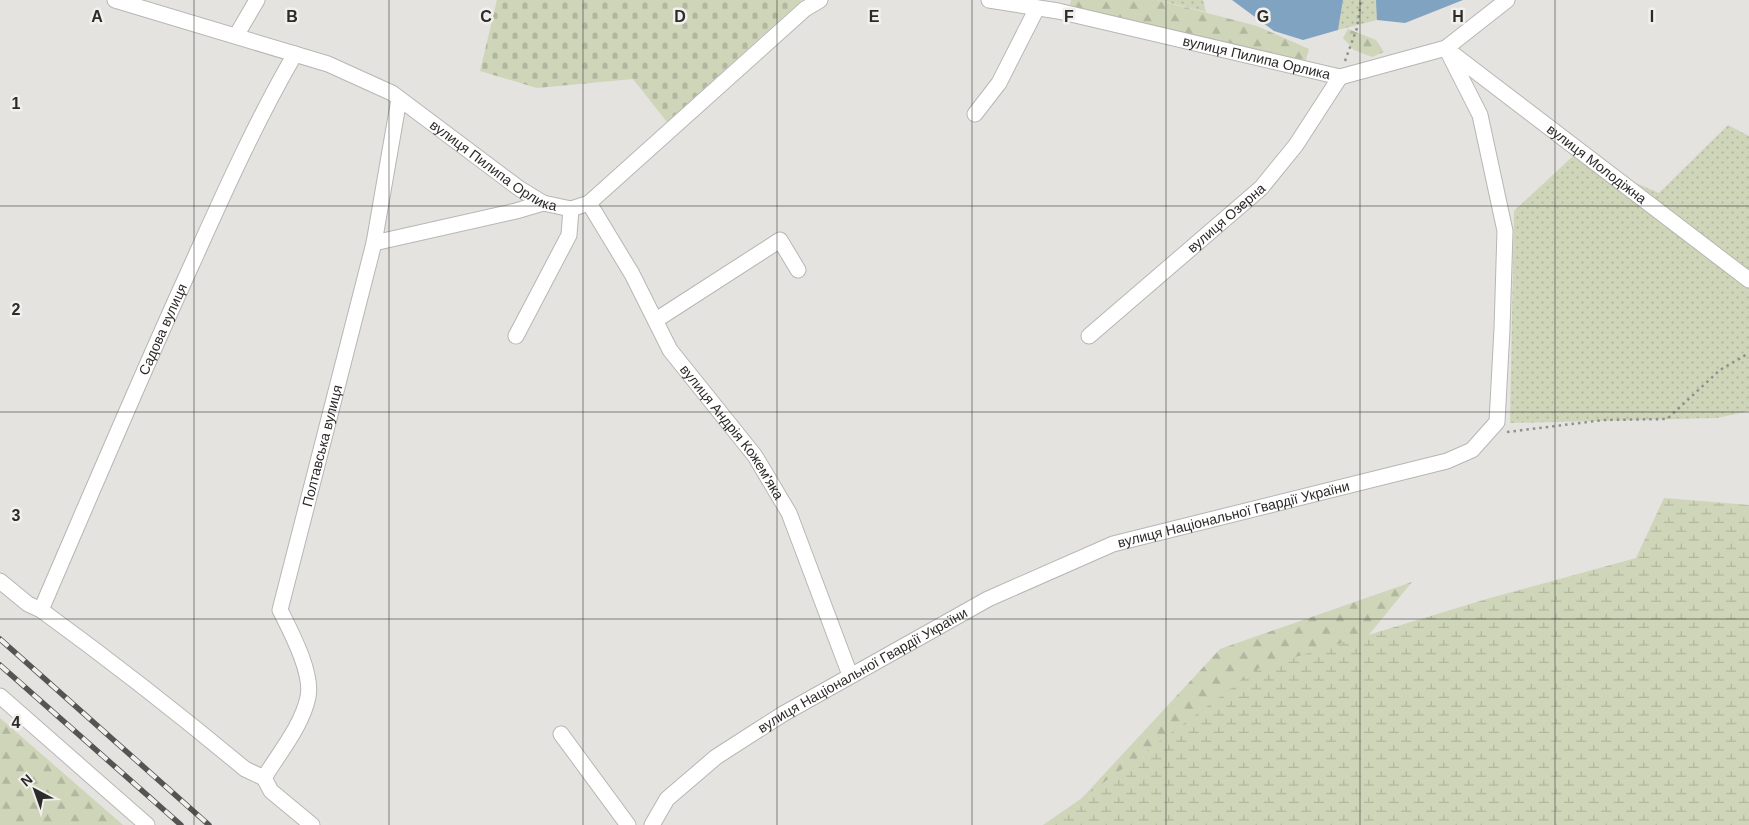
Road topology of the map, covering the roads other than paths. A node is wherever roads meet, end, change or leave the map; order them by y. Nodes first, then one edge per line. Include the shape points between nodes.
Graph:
1 (115, 0) edge
2 (257, 0) edge
3 (820, 0) edge
4 (989, 0) edge
5 (1507, 0) edge
6 (1036, 8) junction
7 (236, 36) junction
8 (1446, 48) junction
9 (295, 54) junction
10 (1340, 77) junction
11 (399, 99) junction
12 (975, 114) dead end
13 (543, 203) junction
14 (589, 203) junction
15 (571, 209) junction
16 (374, 243) junction
17 (798, 270) dead end
18 (1749, 280) edge
19 (656, 320) junction
20 (516, 336) dead end
21 (1089, 336) dead end
22 (0, 581) edge
23 (41, 610) junction
24 (850, 675) junction
25 (0, 696) edge
26 (561, 734) dead end
27 (264, 778) junction
28 (147, 825) edge
29 (312, 825) edge
30 (628, 825) edge
31 (652, 825) edge

1 - 7 street, вулиця Пилипа Орлика
2 - 7 street
3 - 14 street, вулиця Пилипа Орлика via 805,9
4 - 6 street, вулиця Пилипа Орлика
5 - 8 street, вулиця Пилипа Орлика
6 - 10 street, вулиця Пилипа Орлика
6 - 12 street via 999,83
7 - 9 street, вулиця Пилипа Орлика
8 - 10 street, вулиця Пилипа Орлика
8 - 18 street, вулиця Молодіжна
8 - 24 street, вулиця Національної Гвардії України via 1480,115 1504,231 1497,422 1472,450 1447,461 1113,544 988,599
9 - 11 street, вулиця Пилипа Орлика via 328,64
9 - 23 street, Садова вулиця via 220,201
10 - 21 street, вулиця Озерна via 1296,145 1261,188
11 - 13 street, вулиця Пилипа Орлика
11 - 16 street, Полтавська вулиця
13 - 15 street, вулиця Пилипа Орлика
13 - 16 street via 516,212
14 - 15 street, вулиця Пилипа Орлика
14 - 19 street, вулиця Андрія Кожем'яка
15 - 20 street via 569,235
16 - 27 street, Полтавська вулиця via 280,610 302,658 308,696 301,718
17 - 19 street via 780,240
19 - 24 street, вулиця Андрія Кожем'яка via 670,350 756,456 790,513
22 - 23 street via 28,604
23 - 27 street via 142,684 246,769
24 - 31 street, вулиця Національної Гвардії України via 716,757 667,798
25 - 28 street
26 - 30 street
27 - 29 street via 271,791

